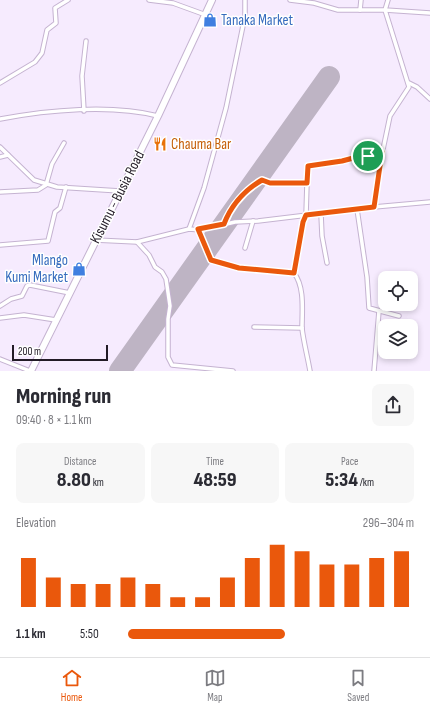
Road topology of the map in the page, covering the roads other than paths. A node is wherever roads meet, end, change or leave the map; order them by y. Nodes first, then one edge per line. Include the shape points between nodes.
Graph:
1 (68, 0) edge
2 (149, 0) edge
3 (212, 0) edge
4 (245, 0) edge
5 (290, 0) edge
6 (361, 0) edge
7 (388, 0) edge
8 (360, 10) junction
9 (385, 10) junction
10 (430, 13) edge
11 (207, 15) junction
12 (86, 41) dead end
13 (0, 83) edge
14 (409, 83) junction
15 (430, 99) edge
16 (84, 111) junction
17 (158, 116) junction
18 (0, 119) edge
19 (64, 143) dead end
20 (0, 148) edge
21 (382, 152) junction
22 (8, 155) junction
23 (0, 157) edge
24 (307, 183) junction
25 (46, 184) junction
26 (66, 187) junction
27 (120, 191) junction
28 (0, 192) edge
29 (430, 202) edge
30 (374, 207) junction
31 (357, 209) junction
32 (321, 214) junction
33 (306, 215) junction
34 (253, 221) junction
35 (224, 224) junction
36 (189, 229) junction
37 (198, 229) junction
38 (96, 240) junction
39 (137, 242) junction
40 (0, 245) edge
41 (245, 248) dead end
42 (327, 263) dead end
43 (294, 273) junction
44 (70, 293) junction
45 (0, 306) edge
46 (378, 311) edge
47 (379, 311) joint
48 (399, 316) dead end
49 (0, 318) edge
50 (56, 320) junction
51 (254, 327) dead end
52 (302, 328) junction
53 (0, 359) edge
54 (30, 371) edge
55 (233, 371) edge
56 (310, 371) edge
57 (374, 371) edge

1 - 13 street via 55,8 56,23 47,30 42,53 35,62
2 - 11 street via 174,3
3 - 11 highway, Kisumu - Busia Road
4 - 36 street via 245,16 226,108 204,188
5 - 8 street via 338,10
6 - 8 street
7 - 9 street
8 - 9 street
9 - 10 street
9 - 14 street
11 - 17 highway, Kisumu - Busia Road
12 - 16 street via 82,76
14 - 15 street
14 - 21 street via 409,90 392,112
16 - 17 street via 138,111
16 - 18 street via 38,113
17 - 27 highway, Kisumu - Busia Road
19 - 25 street via 52,164
20 - 22 street
21 - 24 street via 308,166
21 - 30 street
22 - 23 street
22 - 25 street via 34,180
24 - 33 street
24 - 35 street via 270,183 262,180 248,188
25 - 26 street
25 - 28 street via 38,190
26 - 27 street
26 - 40 street via 60,208 55,212 48,241
27 - 38 highway, Kisumu - Busia Road
29 - 30 street
30 - 31 street
31 - 32 street
31 - 46 street via 367,276 368,308
32 - 33 street
32 - 42 street
33 - 34 street
33 - 43 street
34 - 35 street
34 - 41 street
35 - 37 street
36 - 37 street
36 - 39 street
37 - 43 street via 211,260 239,268
38 - 39 street
38 - 44 highway, Kisumu - Busia Road
39 - 55 street via 166,279 170,306 168,357 172,365
43 - 52 street via 302,293
44 - 45 street via 30,285 22,296
44 - 50 highway, Kisumu - Busia Road
47 - 48 street
47 - 57 street
49 - 50 street via 24,315
50 - 54 highway, Kisumu - Busia Road
51 - 52 street
52 - 56 street
53 - 54 street

